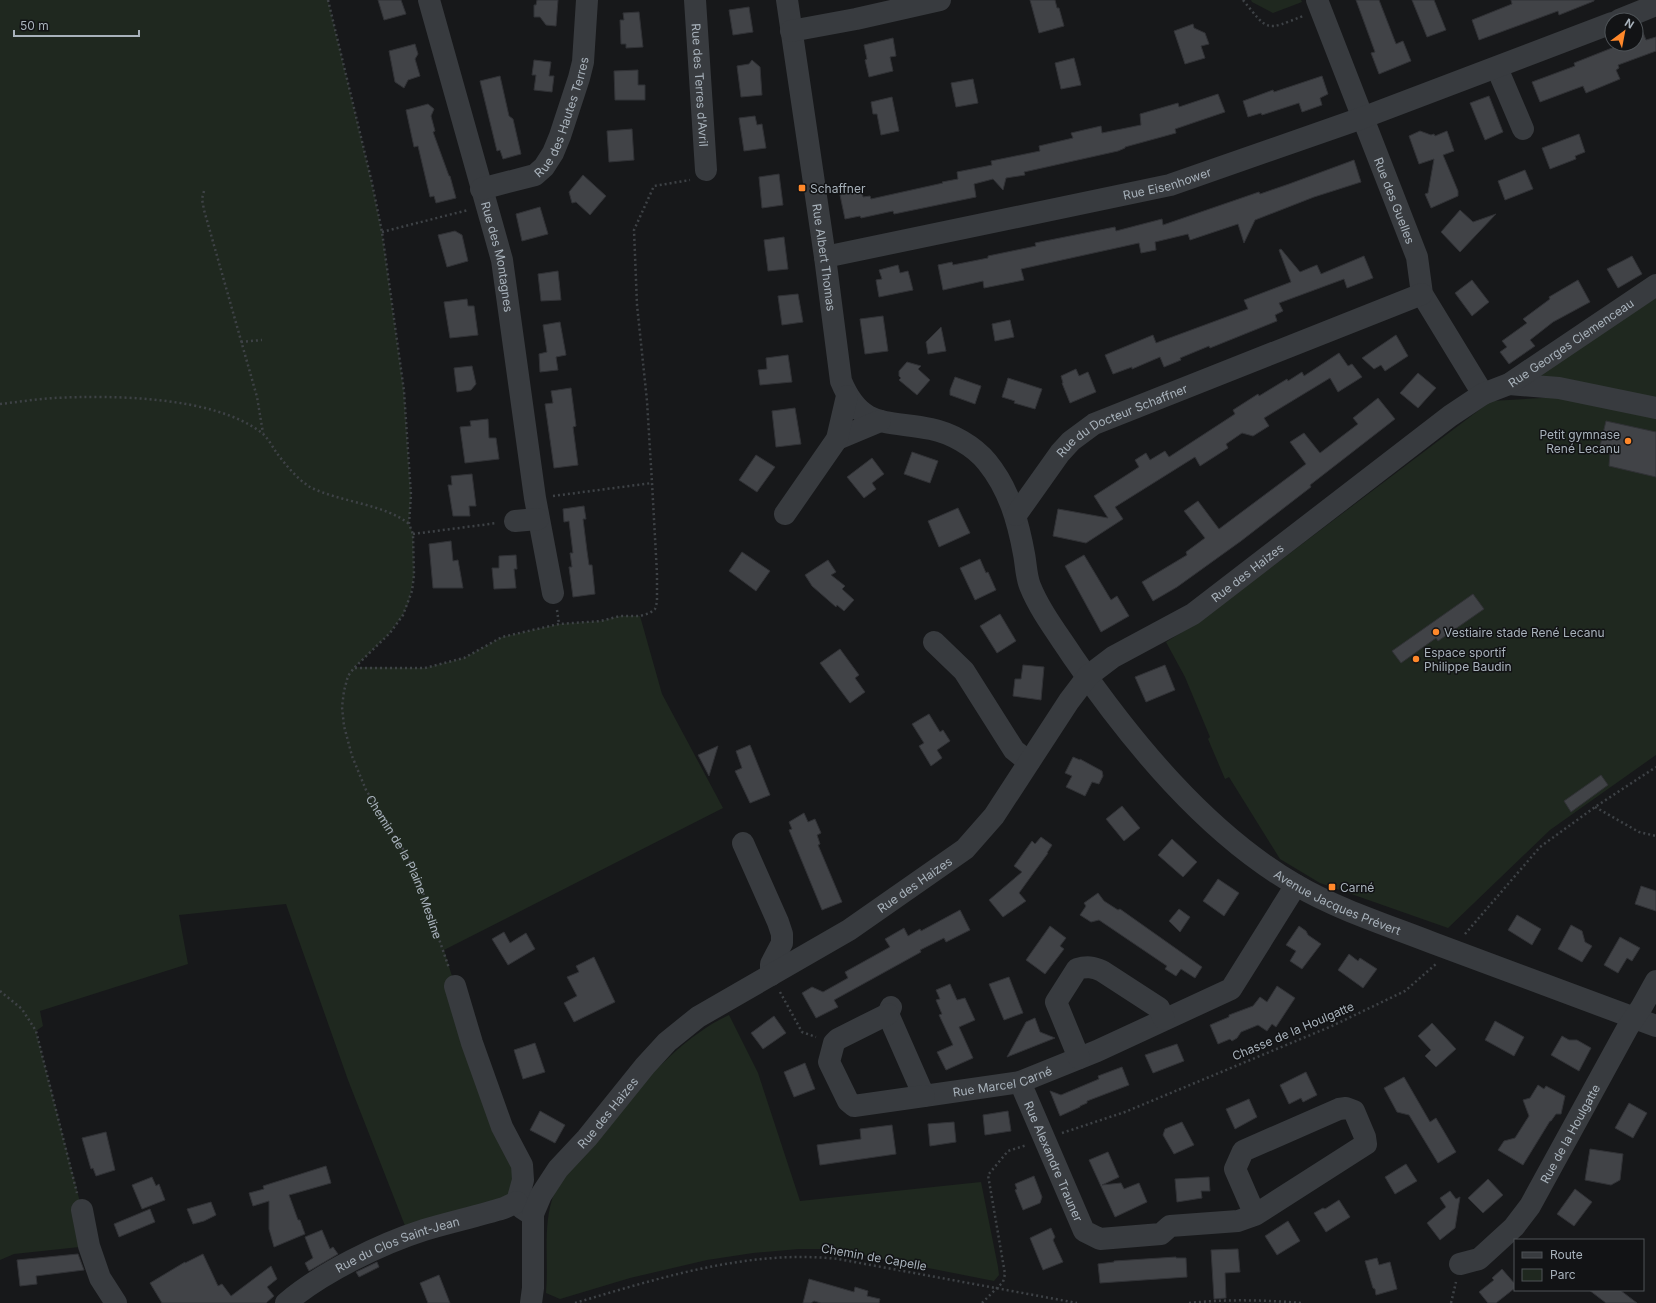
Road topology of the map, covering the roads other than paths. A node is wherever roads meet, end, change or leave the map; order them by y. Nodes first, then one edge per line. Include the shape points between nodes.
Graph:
1 (430, 0) edge
2 (587, 0) edge
3 (695, 0) edge
4 (787, 0) edge
5 (940, 0) edge
6 (1319, 5) edge
7 (1656, 6) edge
8 (1640, 12) edge
9 (1604, 26) edge
10 (791, 31) junction
11 (1497, 68) junction
12 (1362, 118) junction
13 (1523, 129) dead end
14 (706, 170) road end
15 (484, 197) junction
16 (825, 257) junction
17 (1656, 285) edge
18 (1422, 294) junction
19 (1509, 384) junction
20 (1483, 394) junction
21 (847, 396) junction
22 (1656, 408) edge
23 (880, 421) junction
24 (837, 439) junction
25 (537, 508) junction
26 (785, 514) dead end
27 (1016, 515) junction
28 (506, 522) road end
29 (554, 594) dead end
30 (934, 642) dead end
31 (1088, 676) junction
32 (1029, 762) junction
33 (743, 843) dead end
34 (1296, 885) junction
35 (771, 975) junction
36 (1656, 981) edge
37 (455, 986) road end
38 (1634, 1018) junction
39 (1164, 1019) junction
40 (1656, 1026) edge
41 (1078, 1058) junction
42 (1020, 1082) junction
43 (924, 1096) junction
44 (525, 1208) junction
45 (82, 1210) road end
46 (1255, 1215) junction
47 (1460, 1264) dead end
48 (532, 1302) edge
49 (116, 1303) edge
50 (286, 1303) edge

1 - 15 street, Rue des Montagnes
2 - 15 street, Rue des Hautes Terres via 579,78 553,153 535,175
3 - 14 street, Rue des Terres d'Avril
4 - 10 street, Rue Albert Thomas
5 - 10 street
6 - 12 street, Rue des Guelles
7 - 8 street
9 - 11 street, Rue Eisenhower
10 - 16 street, Rue Albert Thomas
11 - 12 street, Rue Eisenhower
11 - 13 street
12 - 16 street, Rue Eisenhower via 1170,184
12 - 18 street, Rue des Guelles via 1417,257
15 - 25 street, Rue des Montagnes via 502,260
16 - 21 street, Rue Albert Thomas via 841,381
17 - 19 street, Rue Georges Clemenceau
18 - 20 street, Rue des Guelles
18 - 27 street, Rue du Docteur Schaffner via 1094,424 1060,453
19 - 20 street, Rue Georges Clemenceau
19 - 22 street via 1559,388
20 - 31 street, Rue des Haizes via 1450,416 1193,614 1114,657
21 - 23 street, Rue Albert Thomas via 864,414
21 - 24 street
23 - 24 street
23 - 27 street, Rue Albert Thomas via 934,429 967,445 986,461 1002,483
24 - 26 street
25 - 28 street
25 - 29 street, Rue des Montagnes
27 - 31 street via 1029,584 1045,614
30 - 32 street via 964,671 1014,750
31 - 32 street, Rue des Haizes
31 - 34 street, Avenue Jacques Prévert via 1174,786 1214,825
32 - 35 street, Rue des Haizes via 994,816 965,849 849,930
33 - 35 street via 782,934 782,943 771,964
34 - 38 street, Avenue Jacques Prévert via 1368,919
34 - 39 street, Rue Marcel Carné via 1231,989
35 - 44 street, Rue des Haizes via 698,1017 667,1042 587,1138 555,1172 541,1195
36 - 38 street, Rue de la Houlgatte
37 - 44 street via 472,1043 500,1120 522,1165
38 - 40 street, Avenue Jacques Prévert
38 - 47 street, Rue de la Houlgatte via 1530,1206 1514,1227 1479,1259
39 - 41 street, Rue Marcel Carné
39 - 41 street via 1159,1008 1102,971 1086,966 1077,969 1056,1002
41 - 42 street, Rue Marcel Carné
42 - 43 street, Rue Marcel Carné
42 - 46 street, Rue Alexandre Trauner via 1084,1231 1100,1239 1161,1234 1170,1226 1238,1221
43 - 43 street, Rue Marcel Carné via 889,1011 838,1038 834,1043 829,1062 848,1101 854,1106
44 - 48 street, Rue des Haizes
44 - 50 street, Rue du Clos Saint-Jean via 504,1208 423,1230 376,1250 315,1282
45 - 49 street via 89,1246 100,1278
46 - 46 street, Rue Alexandre Trauner via 1235,1169 1243,1151 1339,1109 1354,1111 1366,1137 1366,1144

